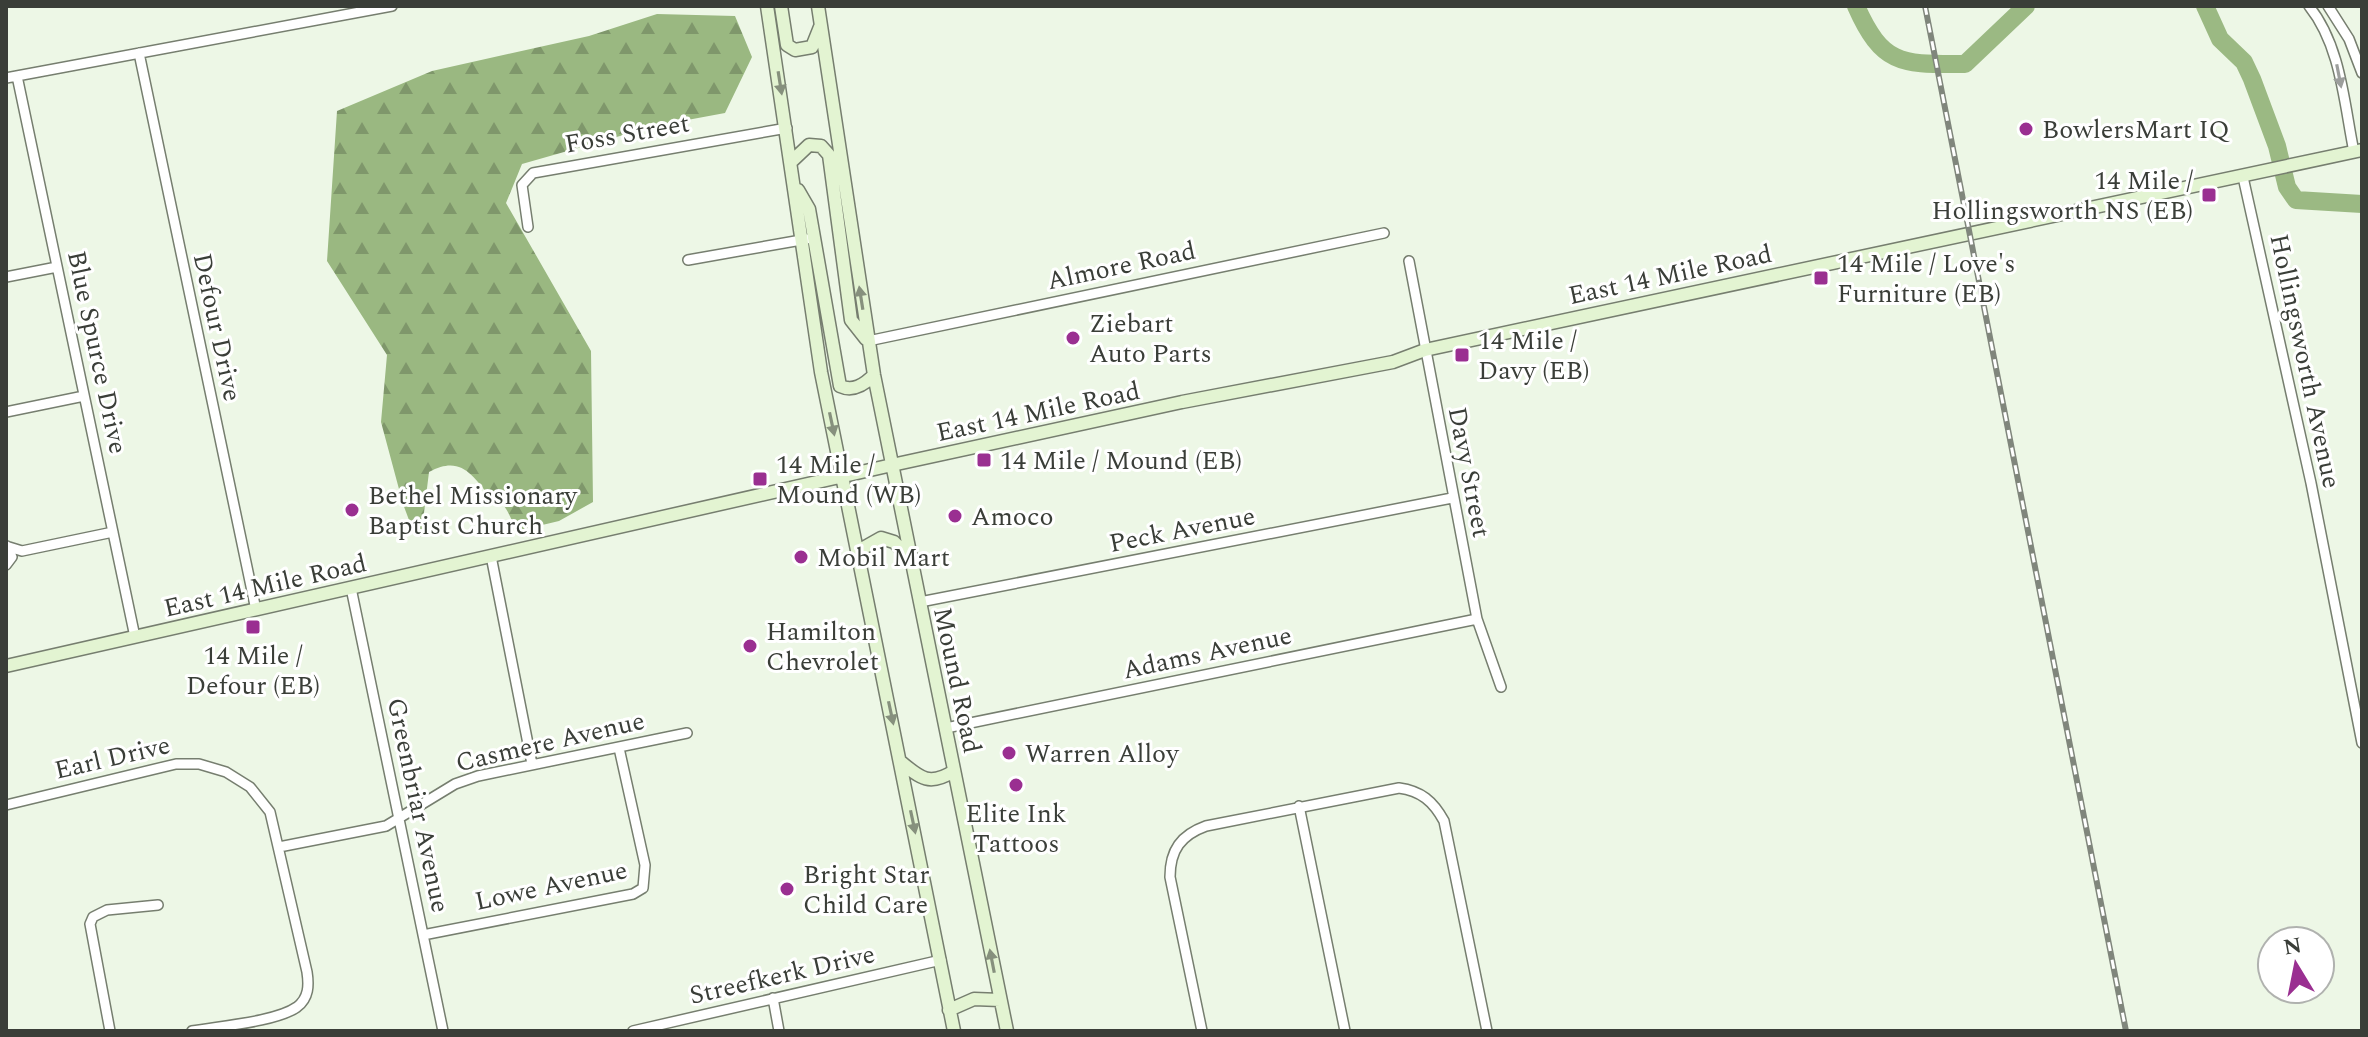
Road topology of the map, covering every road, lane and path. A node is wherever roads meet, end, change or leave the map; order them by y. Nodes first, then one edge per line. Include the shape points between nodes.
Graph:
1 (392, 6) edge
2 (767, 6) edge
3 (781, 6) edge
4 (818, 6) edge
5 (2309, 6) edge
6 (2328, 6) edge
7 (822, 22) junction
8 (139, 53) junction
9 (2362, 73) edge
10 (17, 76) junction
11 (6, 78) edge
12 (787, 128) junction
13 (2358, 151) edge
14 (791, 162) junction
15 (2243, 177) junction
16 (528, 227) dead end
17 (1384, 233) dead end
18 (807, 239) junction
19 (688, 260) dead end
20 (1409, 261) dead end
21 (57, 267) junction
22 (6, 277) edge
23 (868, 341) junction
24 (1425, 350) junction
25 (874, 375) junction
26 (84, 396) junction
27 (6, 412) edge
28 (892, 465) junction
29 (843, 476) junction
30 (1452, 498) junction
31 (113, 532) junction
32 (7, 546) edge
33 (22, 551) junction
34 (858, 551) junction
35 (491, 556) junction
36 (911, 559) junction
37 (9, 563) edge
38 (351, 588) junction
39 (920, 602) junction
40 (256, 610) junction
41 (1477, 619) junction
42 (135, 637) junction
43 (6, 666) edge
44 (1501, 687) dead end
45 (946, 728) junction
46 (687, 733) dead end
47 (2362, 743) edge
48 (619, 748) junction
49 (901, 762) junction
50 (532, 764) junction
51 (954, 771) junction
52 (6, 805) edge
53 (1299, 806) junction
54 (398, 818) junction
55 (279, 847) junction
56 (158, 905) dead end
57 (423, 935) junction
58 (941, 960) junction
59 (773, 998) junction
60 (1000, 1000) junction
61 (949, 1010) junction
62 (110, 1031) edge
63 (192, 1031) edge
64 (443, 1031) edge
65 (633, 1031) edge
66 (779, 1031) edge
67 (954, 1031) edge
68 (1007, 1031) edge
69 (1202, 1031) edge
70 (1345, 1031) edge
71 (1487, 1031) edge

1 - 8 street
2 -> 12 main road
3 - 7 main road via 787,45 795,50 812,47
4 - 7 main road, Mound Road
5 -> 13 street via 2328,37
6 - 9 street
23 -> 7 main road, Mound Road
8 - 10 street
8 - 40 street, Defour Drive
10 - 11 street
10 - 21 street, Blue Spurce Drive
12 - 14 main road
12 - 16 street, Foss Street via 533,173 522,185
13 - 15 main road, East 14 Mile Road
14 - 18 main road
14 - 23 main road via 809,145 821,146 829,155 851,320
15 - 24 main road, East 14 Mile Road
15 - 47 street, Hollingsworth Avenue
17 - 23 street, Almore Road
18 - 19 street
18 - 25 main road via 840,386 864,386
18 -> 29 main road via 821,372
20 - 24 street, Davy Street
21 - 22 street
21 - 26 street, Blue Spurce Drive
23 - 25 main road, Mound Road
24 - 28 main road, East 14 Mile Road via 1393,362
24 - 30 street, Davy Street
25 - 28 main road, Mound Road
26 - 27 street
26 - 31 street, Blue Spurce Drive
28 - 29 main road, East 14 Mile Road
28 - 36 main road, Mound Road
29 - 34 main road
29 - 35 main road, East 14 Mile Road
30 - 39 street, Peck Avenue
30 - 41 street, Davy Street
31 - 33 street
31 - 42 street, Blue Spurce Drive
32 - 33 street
32 - 37 street
33 - 37 street
34 - 36 main road via 873,539 888,539
34 -> 49 main road
35 - 38 main road, East 14 Mile Road
35 - 50 street
36 - 39 main road, Mound Road
38 - 40 main road, East 14 Mile Road
38 - 54 street, Greenbriar Avenue
39 - 45 main road, Mound Road
40 - 42 main road, East 14 Mile Road
41 - 44 street, Davy Street
41 - 45 street, Adams Avenue
42 - 43 main road, East 14 Mile Road
45 - 51 main road, Mound Road
46 - 48 street, Casmere Avenue
48 - 50 street, Casmere Avenue
48 - 57 street, Lowe Avenue via 645,865 643,888
49 - 51 main road via 926,781
49 -> 58 main road
50 - 54 street, Casmere Avenue via 455,784
60 -> 51 main road, Mound Road
52 - 55 street, Earl Drive via 160,767 199,764 226,772 261,797
53 - 69 street via 1206,826 1184,837 1173,851 1170,877
53 - 70 street
53 - 71 street via 1399,788 1420,793 1437,808 1449,843
54 - 55 street, Casmere Avenue via 386,826
54 - 57 street, Greenbriar Avenue
55 - 63 street via 308,993 298,1006 282,1013
56 - 62 street via 107,910 90,924
57 - 64 street, Greenbriar Avenue
58 - 59 street, Streefkerk Drive
58 - 61 main road
59 - 65 street, Streefkerk Drive
59 - 66 street
60 - 61 main road via 974,999
60 - 68 main road, Mound Road
61 - 67 main road

